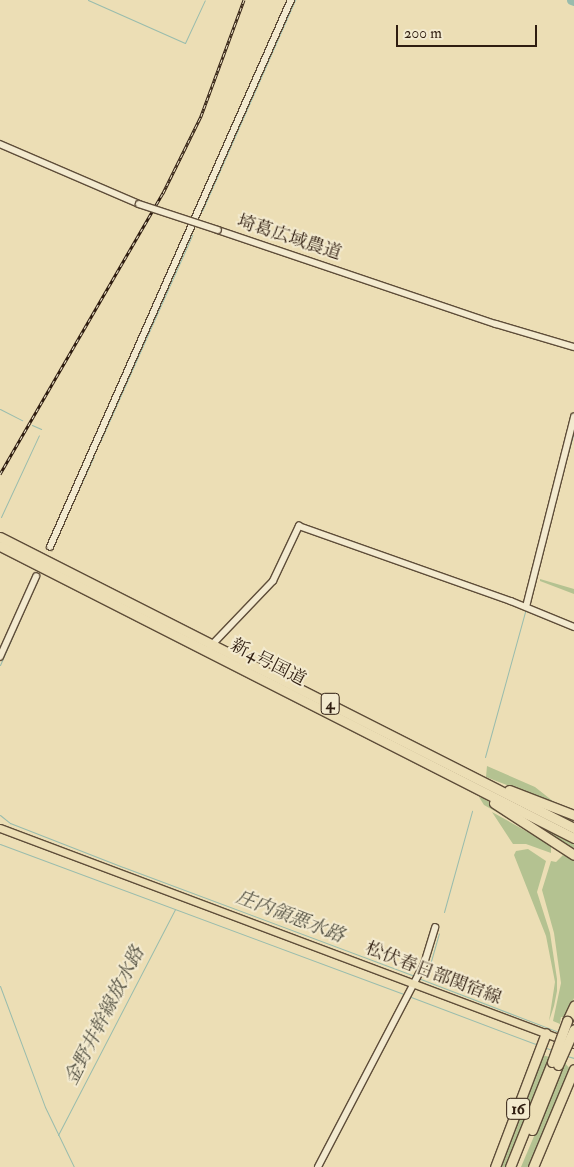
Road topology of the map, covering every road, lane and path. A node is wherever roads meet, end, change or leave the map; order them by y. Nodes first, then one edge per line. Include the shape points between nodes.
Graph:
1 (291, 0) edge
2 (0, 144) edge
3 (574, 347) edge
4 (574, 417) edge
5 (0, 537) edge
6 (0, 546) edge
7 (50, 548) dead end
8 (36, 577) dead end
9 (526, 606) junction
10 (574, 628) edge
11 (209, 647) junction
12 (0, 657) edge
13 (410, 754) junction
14 (448, 764) junction
15 (574, 815) edge
16 (0, 828) edge
17 (574, 828) edge
18 (574, 838) edge
19 (574, 855) edge
20 (435, 928) dead end
21 (416, 979) junction
22 (574, 1006) edge
23 (574, 1029) edge
24 (546, 1033) junction
25 (574, 1044) edge
26 (555, 1064) junction
27 (574, 1069) edge
28 (318, 1167) edge
29 (495, 1167) edge
30 (510, 1167) edge
31 (516, 1167) edge
32 (533, 1167) edge

1 - 7 street
2 - 3 street, 埼葛広域農道, bridge via 140,204
4 - 9 street
5 - 11 highway, 新4号国道 / 4
6 - 11 highway, 新4号国道 / 4
8 - 12 street
9 - 10 street
9 - 11 street via 299,526 273,581
11 - 13 highway, 新4号国道 / 4
11 - 14 highway, 新4号国道 / 4
13 - 18 highway, 新4号国道 / 4
13 - 19 highway via 484,796
14 - 15 highway
14 - 17 highway, 新4号国道 / 4
16 - 21 main road, 松伏春日部関宿線
20 - 21 street
21 - 24 main road, 松伏春日部関宿線
21 - 28 street
22 - 26 highway, 16, bridge
23 - 26 highway, 16, bridge
24 - 25 main road, 松伏春日部関宿線
24 - 29 highway, 16
26 - 30 highway, 16
26 - 31 highway, 16
27 - 32 highway, 16

